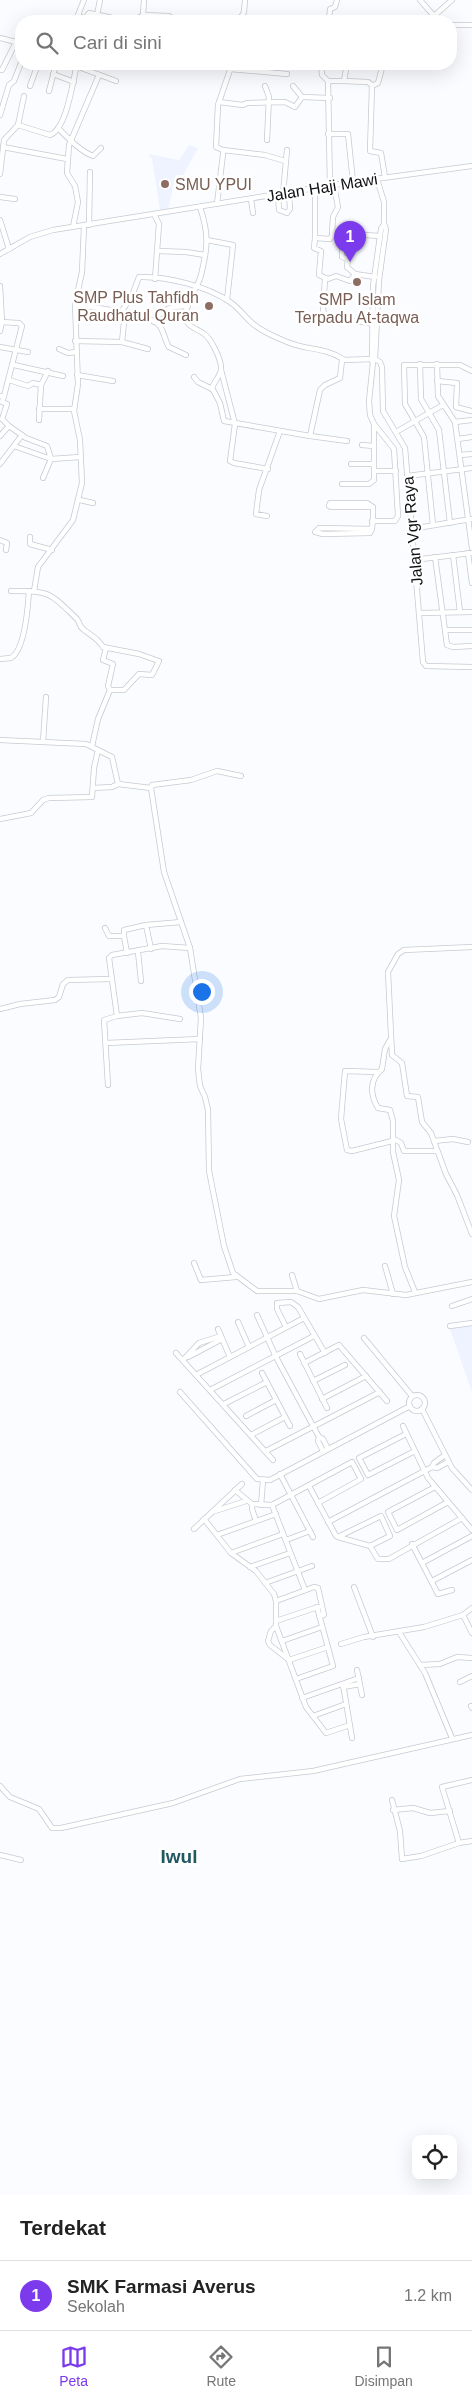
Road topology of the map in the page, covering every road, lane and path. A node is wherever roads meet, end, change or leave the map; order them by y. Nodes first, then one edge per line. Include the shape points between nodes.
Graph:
1 (84, 0) edge
2 (100, 0) edge
3 (144, 0) edge
4 (245, 0) edge
5 (337, 0) edge
6 (420, 0) edge
7 (452, 0) edge
8 (78, 15) edge
9 (87, 15) edge
10 (96, 15) joint
11 (143, 15) edge
12 (242, 15) edge
13 (330, 15) edge
14 (433, 15) edge
15 (435, 15) edge
16 (457, 25) edge
17 (472, 25) edge
18 (0, 38) edge
19 (15, 42) edge
20 (15, 44) edge
21 (0, 70) edge
22 (18, 70) edge
23 (36, 70) edge
24 (54, 70) edge
25 (76, 70) edge
26 (88, 70) edge
27 (230, 70) edge
28 (241, 70) edge
29 (322, 70) edge
30 (346, 70) edge
31 (381, 70) edge
32 (53, 74) junction
33 (287, 74) dead end
34 (99, 75) junction
35 (116, 81) dead end
36 (328, 81) junction
37 (344, 81) junction
38 (74, 82) junction
39 (30, 86) dead end
40 (265, 86) dead end
41 (293, 86) dead end
42 (372, 86) junction
43 (49, 91) dead end
44 (24, 96) dead end
45 (302, 97) junction
46 (330, 98) junction
47 (218, 102) junction
48 (269, 102) junction
49 (0, 114) edge
50 (18, 124) junction
51 (58, 128) junction
52 (328, 134) junction
53 (70, 139) junction
54 (267, 140) dead end
55 (3, 147) junction
56 (101, 148) dead end
57 (224, 150) junction
58 (287, 150) dead end
59 (68, 159) junction
60 (285, 160) junction
61 (472, 166) edge
62 (90, 172) dead end
63 (0, 174) edge
64 (385, 177) junction
65 (377, 179) junction
66 (353, 182) junction
67 (332, 185) junction
68 (315, 188) junction
69 (289, 193) junction
70 (281, 194) junction
71 (0, 197) edge
72 (15, 199) dead end
73 (251, 199) junction
74 (217, 204) junction
75 (200, 207) junction
76 (253, 213) dead end
77 (154, 214) junction
78 (0, 220) edge
79 (384, 224) junction
80 (86, 225) junction
81 (73, 227) junction
82 (332, 233) junction
83 (380, 236) junction
84 (314, 238) junction
85 (207, 240) junction
86 (10, 249) junction
87 (342, 251) dead end
88 (158, 252) junction
89 (0, 254) edge
90 (205, 255) junction
91 (355, 274) junction
92 (377, 278) junction
93 (155, 279) junction
94 (325, 279) junction
95 (0, 286) edge
96 (196, 287) junction
97 (227, 300) junction
98 (75, 304) junction
99 (188, 306) junction
100 (123, 312) junction
101 (1, 322) edge
102 (154, 322) junction
103 (372, 323) junction
104 (0, 331) edge
105 (76, 341) junction
106 (122, 342) junction
107 (0, 347) edge
108 (148, 349) dead end
109 (59, 350) dead end
110 (17, 351) junction
111 (28, 352) dead end
112 (76, 352) junction
113 (186, 356) dead end
114 (343, 359) junction
115 (373, 360) junction
116 (420, 364) junction
117 (437, 364) junction
118 (14, 365) junction
119 (221, 370) junction
120 (472, 371) edge
121 (48, 372) junction
122 (77, 375) junction
123 (64, 376) dead end
124 (194, 377) dead end
125 (8, 380) junction
126 (113, 381) dead end
127 (437, 381) junction
128 (41, 385) junction
129 (212, 390) junction
130 (2, 396) edge
131 (443, 404) junction
132 (472, 408) edge
133 (39, 409) junction
134 (74, 409) junction
135 (428, 413) junction
136 (39, 420) dead end
137 (470, 421) edge
138 (414, 422) junction
139 (455, 422) junction
140 (235, 424) junction
141 (374, 424) junction
142 (9, 426) junction
143 (280, 431) junction
144 (396, 432) junction
145 (22, 435) junction
146 (0, 436) edge
147 (310, 436) junction
148 (472, 437) edge
149 (458, 439) junction
150 (347, 441) dead end
151 (362, 445) dead end
152 (14, 446) junction
153 (374, 446) junction
154 (472, 454) edge
155 (460, 455) junction
156 (80, 457) junction
157 (52, 459) junction
158 (0, 464) edge
159 (351, 464) dead end
160 (374, 464) junction
161 (472, 468) edge
162 (268, 469) junction
163 (462, 470) junction
164 (374, 471) junction
165 (396, 471) junction
166 (445, 472) junction
167 (429, 474) junction
168 (407, 476) junction
169 (44, 478) dead end
170 (342, 484) dead end
171 (472, 485) edge
172 (465, 486) junction
173 (80, 500) junction
174 (469, 502) edge
175 (93, 503) dead end
176 (373, 507) junction
177 (267, 516) dead end
178 (471, 519) edge
179 (372, 521) junction
180 (450, 523) junction
181 (433, 525) junction
182 (411, 528) junction
183 (372, 529) junction
184 (30, 537) dead end
185 (0, 540) edge
186 (472, 541) edge
187 (472, 548) edge
188 (6, 550) dead end
189 (52, 550) junction
190 (470, 553) edge
191 (453, 555) junction
192 (435, 557) junction
193 (413, 560) junction
194 (472, 583) edge
195 (11, 591) dead end
196 (32, 591) junction
197 (420, 612) junction
198 (442, 612) junction
199 (460, 612) junction
200 (472, 612) edge
201 (445, 630) junction
202 (472, 630) edge
203 (472, 646) edge
204 (106, 648) junction
205 (0, 659) edge
206 (472, 667) edge
207 (110, 690) junction
208 (46, 697) dead end
209 (0, 740) edge
210 (43, 742) junction
211 (92, 746) junction
212 (98, 750) junction
213 (241, 776) dead end
214 (118, 784) junction
215 (93, 788) junction
216 (151, 788) junction
217 (0, 819) edge
218 (181, 922) junction
219 (146, 925) junction
220 (105, 928) dead end
221 (124, 936) junction
222 (190, 948) junction
223 (472, 948) edge
224 (151, 949) junction
225 (138, 952) junction
226 (127, 953) junction
227 (111, 979) junction
228 (141, 981) dead end
229 (0, 1009) edge
230 (117, 1016) junction
231 (180, 1019) dead end
232 (391, 1038) junction
233 (200, 1039) junction
234 (106, 1044) junction
235 (378, 1072) junction
236 (108, 1085) dead end
237 (394, 1140) junction
238 (434, 1141) junction
239 (468, 1142) dead end
240 (438, 1151) junction
241 (472, 1234) edge
242 (194, 1263) dead end
243 (385, 1266) dead end
244 (292, 1275) dead end
245 (236, 1277) junction
246 (472, 1282) edge
247 (297, 1291) junction
248 (415, 1292) junction
249 (394, 1294) junction
250 (472, 1299) edge
251 (452, 1306) dead end
252 (257, 1315) dead end
253 (304, 1318) junction
254 (238, 1322) dead end
255 (472, 1323) edge
256 (450, 1326) dead end
257 (286, 1327) junction
258 (218, 1329) dead end
259 (314, 1336) junction
260 (267, 1337) junction
261 (222, 1338) junction
262 (364, 1338) dead end
263 (249, 1347) junction
264 (176, 1352) dead end
265 (324, 1353) junction
266 (300, 1354) dead end
267 (230, 1357) junction
268 (276, 1357) junction
269 (183, 1360) junction
270 (304, 1362) junction
271 (345, 1365) dead end
272 (262, 1373) dead end
273 (196, 1375) junction
274 (366, 1376) junction
275 (313, 1381) junction
276 (267, 1382) junction
277 (210, 1390) junction
278 (180, 1392) dead end
279 (380, 1392) junction
280 (412, 1396) junction
281 (322, 1398) junction
282 (276, 1400) junction
283 (387, 1401) dead end
284 (224, 1404) junction
285 (410, 1406) junction
286 (327, 1408) dead end
287 (422, 1409) junction
288 (246, 1416) dead end
289 (285, 1417) junction
290 (290, 1426) dead end
291 (313, 1426) junction
292 (403, 1426) dead end
293 (406, 1434) junction
294 (251, 1435) junction
295 (325, 1450) junction
296 (266, 1451) junction
297 (415, 1451) junction
298 (445, 1455) junction
299 (273, 1460) dead end
300 (448, 1462) junction
301 (432, 1467) junction
302 (424, 1472) junction
303 (280, 1474) junction
304 (263, 1481) junction
305 (242, 1484) dead end
306 (309, 1486) junction
307 (435, 1487) junction
308 (235, 1490) junction
309 (472, 1490) edge
310 (292, 1495) junction
311 (246, 1501) junction
312 (448, 1502) junction
313 (318, 1503) junction
314 (252, 1504) junction
315 (261, 1505) junction
316 (272, 1505) junction
317 (211, 1513) junction
318 (276, 1514) junction
319 (462, 1518) junction
320 (204, 1519) junction
321 (256, 1521) junction
322 (328, 1522) junction
323 (194, 1529) dead end
324 (472, 1530) edge
325 (310, 1531) junction
326 (283, 1534) junction
327 (217, 1535) junction
328 (472, 1536) edge
329 (313, 1537) dead end
330 (338, 1537) junction
331 (286, 1540) junction
332 (412, 1544) junction
333 (370, 1546) junction
334 (231, 1553) junction
335 (290, 1553) junction
336 (472, 1560) edge
337 (422, 1563) junction
338 (312, 1566) dead end
339 (250, 1567) junction
340 (297, 1571) junction
341 (432, 1581) junction
342 (265, 1583) junction
343 (354, 1587) dead end
344 (304, 1590) junction
345 (452, 1590) dead end
346 (276, 1601) junction
347 (319, 1606) junction
348 (472, 1608) edge
349 (463, 1615) junction
350 (276, 1624) junction
351 (322, 1627) junction
352 (399, 1632) junction
353 (472, 1633) edge
354 (373, 1637) junction
355 (282, 1641) junction
356 (341, 1644) dead end
357 (328, 1646) junction
358 (472, 1658) edge
359 (289, 1660) junction
360 (420, 1665) junction
361 (357, 1670) dead end
362 (472, 1676) edge
363 (359, 1678) junction
364 (296, 1679) junction
365 (460, 1682) dead end
366 (360, 1684) junction
367 (343, 1685) junction
368 (362, 1696) dead end
369 (302, 1698) junction
370 (346, 1704) junction
371 (313, 1716) junction
372 (350, 1724) junction
373 (472, 1735) edge
374 (352, 1738) dead end
375 (452, 1738) junction
376 (472, 1780) edge
377 (0, 1786) edge
378 (392, 1800) dead end
379 (393, 1810) junction
380 (450, 1811) junction
381 (472, 1841) edge
382 (459, 1843) junction
383 (0, 1855) edge
384 (20, 1860) dead end

1 - 8 street
2 - 10 street
3 - 11 street
4 - 12 street
5 - 13 street
6 - 14 street
7 - 15 street
9 - 10 street
16 - 17 street
18 - 19 street
20 - 21 street
22 - 49 street via 9,85
23 - 39 street
24 - 32 street
25 - 38 street
26 - 34 street
27 - 47 street
28 - 33 street
29 - 36 street
30 - 37 street
31 - 42 street via 378,83
32 - 38 street
32 - 43 street
34 - 35 street
34 - 53 street
36 - 37 street
36 - 46 street
37 - 42 street via 368,82
38 - 51 street
40 - 48 street
41 - 45 street
42 - 64 street via 368,132 370,152 382,153
44 - 50 street
45 - 46 street
45 - 48 street via 296,106
46 - 52 street
47 - 48 street via 243,105
47 - 57 street via 216,147
48 - 54 street
50 - 51 street via 50,136
50 - 55 street via 5,138
51 - 53 street
52 - 66 street via 348,134
52 - 67 street
53 - 56 street via 92,155
53 - 59 street
55 - 59 street
55 - 63 street
57 - 60 street
57 - 74 street
58 - 60 street
59 - 81 street via 67,173 76,186 78,202
60 - 70 street
61 - 64 street, Jalan Haji Mawi
62 - 80 street
64 - 65 street, Jalan Haji Mawi
65 - 66 street, Jalan Haji Mawi
65 - 79 street via 384,202
66 - 67 street, Jalan Haji Mawi
67 - 68 street, Jalan Haji Mawi
67 - 82 street via 338,207 333,217
68 - 69 street, Jalan Haji Mawi
68 - 84 street
69 - 70 street, Jalan Haji Mawi
69 - 70 street via 288,213 279,210
70 - 73 street, Jalan Haji Mawi
71 - 72 street
73 - 74 street, Jalan Haji Mawi
73 - 76 street
74 - 75 street, Jalan Haji Mawi
75 - 77 street, Jalan Haji Mawi
75 - 85 street via 208,230
77 - 80 street, Jalan Haji Mawi
77 - 88 street via 159,224
78 - 86 street
79 - 83 street
79 - 92 street via 386,234
80 - 81 street, Jalan Haji Mawi
80 - 98 street via 82,272
81 - 86 street, Jalan Haji Mawi via 36,235
82 - 83 street
82 - 84 street via 330,239
83 - 92 street
84 - 94 street via 314,248 321,251 318,273
85 - 90 street
85 - 97 street via 233,245
86 - 89 street, Jalan Haji Mawi
87 - 91 street via 342,257 348,259 348,267
88 - 90 street
88 - 93 street
90 - 96 street
91 - 92 street
91 - 94 street via 351,281 336,276
92 - 103 street
92 - 115 street
93 - 96 street via 189,283
93 - 100 street via 138,277
94 - 103 street via 325,318
95 - 101 street
96 - 97 street
96 - 99 street
97 - 114 street via 251,323 284,341 324,349
98 - 100 street
98 - 105 street
99 - 102 street via 165,309
99 - 119 street via 187,322 209,338
100 - 102 street
100 - 106 street
101 - 104 street
101 - 110 street via 22,324
102 - 113 street via 160,325 169,347
103 - 115 street
105 - 106 street
105 - 112 street
106 - 108 street
107 - 110 street
109 - 112 street
110 - 111 street
110 - 118 street
112 - 122 street
114 - 115 street
114 - 147 street via 340,378 320,390
115 - 141 street via 369,401
115 - 144 street, Jalan Vgr Raya via 380,362 382,367 383,411
116 - 117 street
116 - 135 street via 421,399
116 - 138 street via 404,366 405,404
117 - 120 street via 460,365
117 - 127 street
118 - 121 street
118 - 125 street
119 - 129 street
119 - 140 street
121 - 123 street
121 - 128 street
122 - 126 street
122 - 134 street
124 - 129 street
125 - 128 street via 28,386 33,383
125 - 130 street
127 - 131 street via 438,395
127 - 132 street via 454,382 458,386 456,407
128 - 133 street
129 - 140 street via 224,421
130 - 142 street via 2,402 7,404 2,419
131 - 135 street
131 - 139 street
132 - 137 street
133 - 134 street
133 - 136 street
134 - 156 street
135 - 138 street
135 - 166 street via 439,430
137 - 139 street
138 - 144 street
138 - 167 street via 424,437
139 - 149 street
140 - 143 street
140 - 162 street via 230,460
141 - 153 street
141 - 165 street via 393,446
142 - 145 street
142 - 146 street
143 - 147 street
143 - 162 street
144 - 168 street, Jalan Vgr Raya via 405,448
145 - 152 street
145 - 157 street via 47,446
147 - 150 street
148 - 149 street
149 - 155 street
151 - 153 street
152 - 157 street
152 - 158 street
153 - 160 street
154 - 155 street
155 - 163 street
156 - 157 street
156 - 173 street via 83,477
157 - 169 street
159 - 160 street
160 - 164 street
161 - 163 street
162 - 177 street via 259,490 256,512
163 - 166 street
163 - 172 street
164 - 165 street
164 - 170 street via 372,484
165 - 179 street via 398,518
166 - 167 street
166 - 180 street
167 - 168 street
167 - 181 street
168 - 182 street, Jalan Vgr Raya
171 - 172 street
172 - 174 street
173 - 175 street
173 - 189 street via 73,520
174 - 178 street
176 - 176 street via 367,503 330,503 329,506
176 - 179 street
178 - 180 street
178 - 186 street
179 - 183 street
180 - 181 street
181 - 182 street
182 - 193 street, Jalan Vgr Raya
183 - 183 street via 368,534 315,532 319,528
184 - 189 street via 30,544
185 - 188 street via 7,543
186 - 187 street
189 - 196 street via 38,568
190 - 191 street
190 - 194 street
191 - 192 street
191 - 199 street
192 - 193 street
192 - 198 street
193 - 197 street, Jalan Vgr Raya
195 - 196 street
196 - 204 street via 56,598 82,628
196 - 205 street via 18,651 11,658
197 - 198 street
197 - 206 street, Jalan Vgr Raya via 424,665
198 - 199 street
198 - 201 street
199 - 200 street
201 - 202 street
201 - 203 street via 446,643 453,647
204 - 207 street via 103,660 113,664
204 - 207 street via 139,654 159,662 152,675 139,674 124,690
207 - 211 street via 98,719
208 - 210 street
209 - 210 street
210 - 211 street
211 - 212 street
212 - 214 street via 114,759
212 - 215 street
213 - 216 street via 217,771 152,785
214 - 215 street
214 - 216 street
215 - 217 street via 90,798 49,798 31,813
216 - 218 street via 164,872
218 - 219 street
218 - 222 street
219 - 221 street via 124,930
219 - 224 street
220 - 221 street via 109,936
221 - 226 street
222 - 224 street via 166,946
222 - 233 street via 201,1018
223 - 232 street via 406,949 399,953 388,972
224 - 225 street
225 - 226 street
225 - 228 street
226 - 227 street via 109,958
227 - 229 street via 68,980 55,1000
227 - 230 street
230 - 231 street via 142,1014
230 - 234 street via 104,1020
232 - 235 street
232 - 238 street via 392,1056 402,1063 407,1095 418,1097 422,1122
233 - 234 street
233 - 245 street via 198,1074 208,1110 208,1171 224,1246
234 - 236 street
235 - 237 street via 372,1084 372,1097 378,1108 390,1110
235 - 237 street via 345,1071 342,1120 346,1150
237 - 240 street via 401,1143 404,1151
237 - 248 street via 398,1180 394,1216 405,1267
238 - 239 street via 453,1139
238 - 240 street
240 - 241 street
242 - 245 street via 201,1280
243 - 249 street
244 - 247 street
245 - 247 street via 259,1292
246 - 248 street
247 - 249 street via 319,1299 363,1290
248 - 249 street
250 - 251 street
252 - 260 street
253 - 257 street
253 - 257 street via 291,1302 277,1303
253 - 259 street
254 - 263 street
255 - 256 street
257 - 260 street
258 - 261 street
259 - 265 street
259 - 268 street
260 - 263 street
260 - 268 street
261 - 267 street
261 - 269 street
262 - 280 street
263 - 267 street
264 - 269 street
265 - 270 street
265 - 274 street via 339,1346
266 - 270 street
267 - 273 street
268 - 277 street
268 - 291 street
269 - 273 street
270 - 275 street
271 - 275 street
272 - 276 street
273 - 277 street
274 - 279 street
274 - 281 street
275 - 281 street
276 - 282 street
276 - 284 street
277 - 284 street
278 - 304 street via 257,1479
279 - 283 street
279 - 291 street
280 - 285 street
280 - 287 street via 419,1395 425,1399
281 - 286 street
282 - 288 street
282 - 289 street
284 - 294 street
285 - 287 street via 415,1411
285 - 295 street
287 - 298 street
289 - 290 street
289 - 294 street
291 - 295 street via 323,1439
291 - 296 street
292 - 293 street
293 - 297 street
293 - 297 street via 359,1458 368,1475
294 - 296 street
295 - 303 street
296 - 299 street
297 - 302 street
298 - 300 street
298 - 301 street
300 - 301 street
300 - 309 street
301 - 302 street
302 - 307 street
302 - 322 street
303 - 304 street
303 - 310 street
304 - 315 street
305 - 308 street
306 - 310 street
306 - 313 street
306 - 313 street via 352,1462 361,1479
307 - 312 street
307 - 312 street via 388,1512 397,1530
308 - 311 street
308 - 317 street
310 - 316 street
310 - 325 street
311 - 314 street
311 - 317 street
312 - 319 street
313 - 322 street
314 - 315 street
314 - 321 street
315 - 316 street
316 - 318 street
317 - 320 street
318 - 321 street
318 - 326 street
319 - 324 street
319 - 332 street
320 - 323 street
320 - 327 street
321 - 327 street
322 - 330 street
325 - 329 street
325 - 331 street
326 - 331 street
326 - 334 street
327 - 334 street
328 - 337 street
330 - 333 street
330 - 333 street via 380,1516 390,1536
331 - 335 street
332 - 333 street via 389,1559 378,1559
332 - 337 street
334 - 339 street
335 - 339 street
335 - 340 street
336 - 341 street
337 - 341 street
338 - 340 street
339 - 342 street
340 - 342 street
340 - 344 street
341 - 345 street via 438,1594
342 - 346 street
343 - 354 street
344 - 346 street
344 - 347 street via 318,1588
346 - 350 street
347 - 350 street
347 - 351 street via 324,1615 319,1616
348 - 349 street
349 - 352 street
349 - 353 street
350 - 355 street
350 - 359 street via 268,1640
351 - 355 street
351 - 357 street
352 - 354 street
352 - 360 street
354 - 356 street
355 - 359 street
357 - 359 street
357 - 364 street via 333,1666
358 - 360 street
359 - 364 street
360 - 375 street
361 - 363 street
362 - 365 street
363 - 366 street
363 - 367 street
364 - 369 street
366 - 367 street
366 - 368 street
367 - 369 street
367 - 370 street
369 - 371 street
370 - 371 street
370 - 372 street
371 - 372 street via 326,1733
372 - 374 street
373 - 375 street
375 - 377 street via 313,1771 240,1780 173,1803 61,1828 52,1828 41,1811 10,1797
376 - 380 street via 442,1787
378 - 379 street
379 - 380 street
379 - 382 street via 400,1831 402,1858 421,1856
380 - 382 street
381 - 382 street
383 - 384 street

